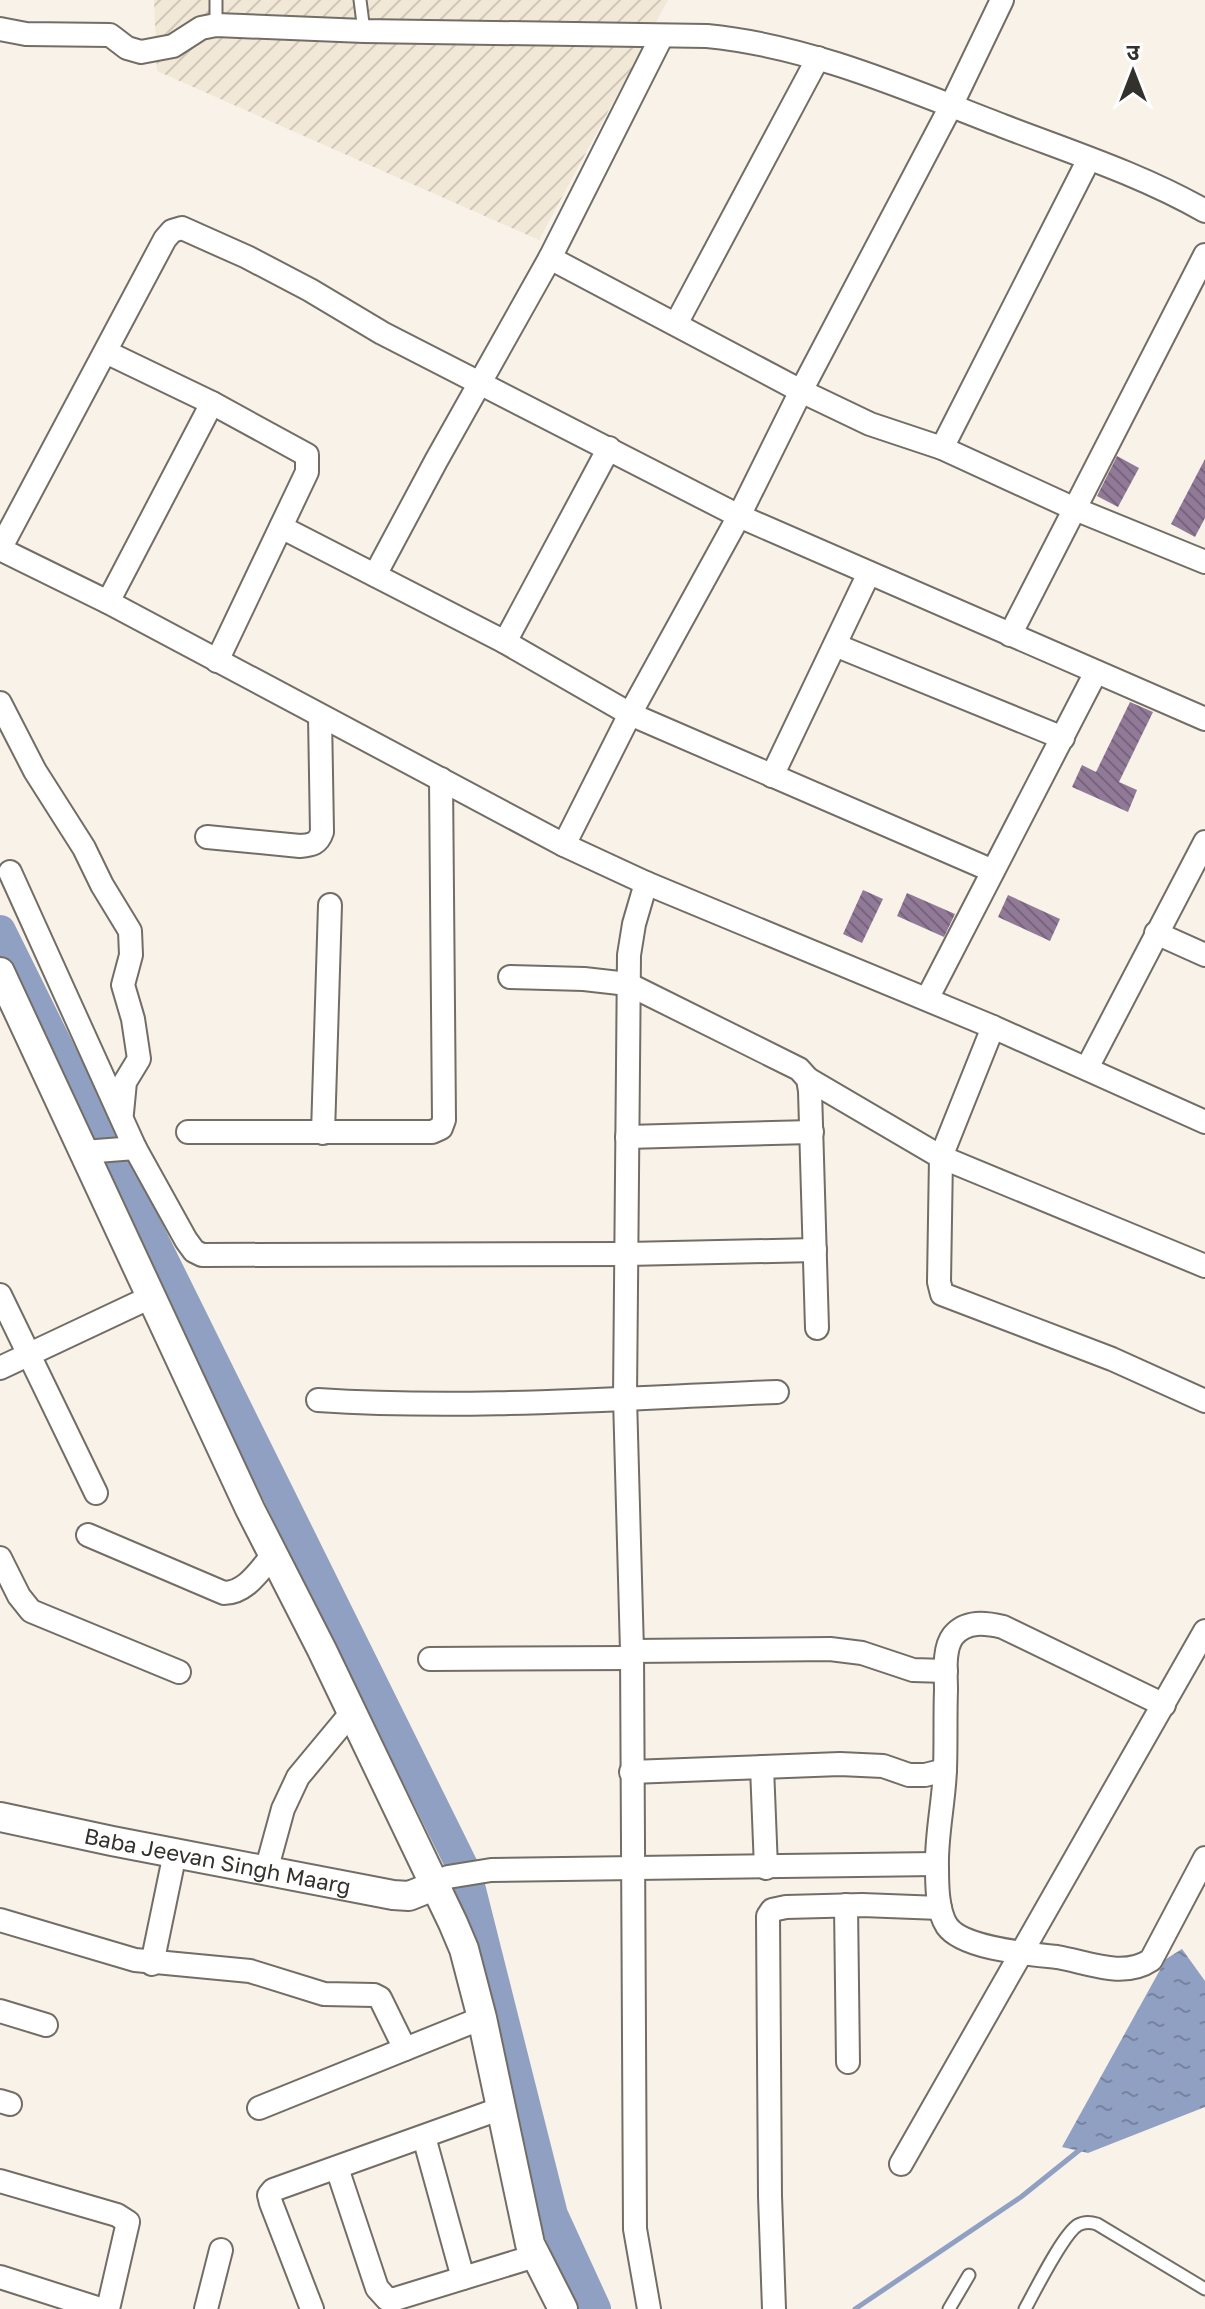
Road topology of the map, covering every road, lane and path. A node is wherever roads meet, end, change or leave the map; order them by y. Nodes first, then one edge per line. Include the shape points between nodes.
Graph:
1 (216, 0) edge
2 (360, 0) edge
3 (1002, 0) edge
4 (216, 25) junction
5 (0, 29) edge
6 (364, 31) junction
7 (662, 36) junction
8 (818, 58) junction
9 (951, 106) junction
10 (1089, 159) junction
11 (1205, 211) edge
12 (1205, 255) edge
13 (550, 258) junction
14 (676, 324) junction
15 (106, 352) junction
16 (478, 384) junction
17 (801, 391) junction
18 (212, 403) junction
19 (609, 448) junction
20 (942, 448) junction
21 (1075, 509) junction
22 (739, 516) junction
23 (281, 527) junction
24 (0, 549) edge
25 (1205, 562) edge
26 (869, 573) junction
27 (375, 575) junction
28 (108, 602) junction
29 (1010, 635) junction
30 (505, 642) junction
31 (835, 645) junction
32 (217, 661) junction
33 (1096, 672) junction
34 (0, 703) edge
35 (630, 714) junction
36 (320, 716) junction
37 (1205, 719) edge
38 (1063, 738) junction
39 (772, 776) junction
40 (441, 779) junction
41 (207, 837) dead end
42 (1205, 842) edge
43 (564, 845) junction
44 (993, 871) junction
45 (10, 872) dead end
46 (646, 883) junction
47 (330, 905) dead end
48 (1156, 933) junction
49 (1205, 955) edge
50 (0, 972) edge
51 (510, 977) dead end
52 (628, 984) junction
53 (927, 999) junction
54 (993, 1027) junction
55 (1087, 1068) junction
56 (808, 1079) junction
57 (122, 1118) junction
58 (1205, 1122) edge
59 (188, 1132) dead end
60 (812, 1132) junction
61 (323, 1133) junction
62 (627, 1137) junction
63 (131, 1149) junction
64 (91, 1151) junction
65 (941, 1157) junction
66 (815, 1250) junction
67 (627, 1254) junction
68 (1205, 1266) edge
69 (0, 1295) edge
70 (153, 1296) junction
71 (817, 1328) dead end
72 (30, 1354) junction
73 (0, 1368) edge
74 (777, 1392) dead end
75 (625, 1398) junction
76 (318, 1400) dead end
77 (1205, 1401) edge
78 (96, 1493) dead end
79 (88, 1535) dead end
80 (273, 1555) junction
81 (0, 1558) edge
82 (1205, 1631) edge
83 (632, 1655) junction
84 (430, 1659) dead end
85 (946, 1671) junction
86 (179, 1672) dead end
87 (1164, 1705) junction
88 (352, 1712) junction
89 (762, 1767) junction
90 (945, 1770) junction
91 (631, 1772) junction
92 (0, 1817) edge
93 (175, 1853) junction
94 (1205, 1858) edge
95 (936, 1864) junction
96 (858, 1866) junction
97 (766, 1868) junction
98 (633, 1870) junction
99 (266, 1871) junction
100 (450, 1878) junction
101 (854, 1905) junction
102 (940, 1908) junction
103 (0, 1920) edge
104 (1023, 1953) junction
105 (152, 1964) junction
106 (0, 2011) edge
107 (482, 2018) junction
108 (46, 2025) dead end
109 (405, 2049) junction
110 (848, 2062) dead end
111 (259, 2108) dead end
112 (502, 2108) junction
113 (424, 2137) junction
114 (901, 2164) dead end
115 (337, 2168) junction
116 (0, 2181) edge
117 (221, 2250) dead end
118 (535, 2256) junction
119 (969, 2275) dead end
120 (0, 2277) edge
121 (463, 2278) junction
122 (1205, 2289) edge
123 (1027, 2305) edge
124 (100, 2309) edge
125 (108, 2309) edge
126 (206, 2309) edge
127 (312, 2309) edge
128 (563, 2309) edge
129 (649, 2309) edge
130 (774, 2309) edge
131 (949, 2309) edge
132 (1043, 2309) edge

1 - 4 lane
2 - 6 lane
3 - 9 street
4 - 5 street via 173,46 141,52 110,35
4 - 6 street
6 - 7 street
7 - 8 street via 741,40
7 - 13 street
8 - 9 street
8 - 14 street
9 - 10 street
9 - 17 street
10 - 11 street
10 - 20 street
12 - 21 street
13 - 14 street
13 - 16 street
14 - 17 street
15 - 16 street via 165,239 182,228 260,264
15 - 18 street
15 - 24 street
16 - 19 street
16 - 27 street
17 - 20 street via 870,424
17 - 22 street
18 - 23 street via 307,455 307,472
18 - 28 street
19 - 22 street
19 - 30 street
20 - 21 street
21 - 25 street
21 - 29 street
22 - 26 street
22 - 35 street
23 - 27 street
23 - 32 street
24 - 28 street
26 - 29 street
26 - 31 street
27 - 30 street
28 - 32 street
29 - 33 street
30 - 35 street
31 - 38 street
31 - 39 street
32 - 36 street
33 - 37 street
33 - 38 street
34 - 57 street via 130,931 131,955 123,985 139,1059 125,1082
35 - 39 street
35 - 43 street
36 - 40 street
36 - 41 street via 319,841 300,846
38 - 44 street
39 - 44 street
40 - 43 street
40 - 61 street via 444,1120 432,1132
42 - 48 street
43 - 46 street
44 - 53 street
45 - 57 street
46 - 52 street via 634,924
46 - 53 street
47 - 61 street
48 - 49 street
48 - 55 street
50 - 64 street
51 - 52 street
52 - 56 street via 799,1069
52 - 62 street
53 - 54 street
54 - 55 street
54 - 65 street
55 - 58 street
56 - 60 street
56 - 65 street
57 - 63 street
59 - 61 street
60 - 62 street
60 - 66 street
62 - 67 street
63 - 64 street
63 - 67 street via 186,1240 202,1255
64 - 70 street
65 - 68 street
65 - 77 street via 942,1294
66 - 67 street
66 - 71 street
67 - 75 street
69 - 72 street
70 - 72 street
70 - 80 street
72 - 73 street
72 - 78 street
74 - 75 street
75 - 76 street via 469,1406
75 - 83 street
79 - 80 street via 224,1593 243,1588
80 - 88 street
81 - 86 street via 31,1611
82 - 87 street
83 - 84 street
83 - 85 street via 844,1650 913,1670
83 - 91 street
85 - 87 street via 952,1637 971,1624 983,1623 1018,1632
85 - 90 street
87 - 104 street
88 - 99 street via 298,1777
88 - 100 street via 404,1818
89 - 90 street via 871,1765 909,1775
89 - 91 street
89 - 97 street
90 - 95 street
91 - 98 street
92 - 93 street, Baba Jeevan Singh Maarg
93 - 99 street, Baba Jeevan Singh Maarg
93 - 105 street
94 - 104 street via 1145,1964 1111,1968
95 - 96 street
95 - 102 street
96 - 97 street
96 - 101 street
97 - 98 street
98 - 100 street
98 - 129 street via 635,2229
99 - 100 street, Baba Jeevan Singh Maarg via 401,1896
100 - 107 street
101 - 102 street
101 - 110 street
101 - 130 street via 778,1908 768,1916
102 - 104 street via 957,1935
103 - 105 street
104 - 114 street
105 - 109 street via 231,1968 324,1994 374,1995
106 - 108 street
107 - 109 street
107 - 112 street
109 - 111 street
112 - 113 street
112 - 118 street
113 - 115 street
113 - 121 street
115 - 121 street via 381,2295 395,2299
115 - 127 street via 279,2186 269,2195
116 - 125 street via 128,2222
117 - 126 street
118 - 121 street
118 - 128 street
119 - 131 lane
120 - 124 street
122 - 123 lane via 1089,2222 1072,2230
123 - 132 lane

